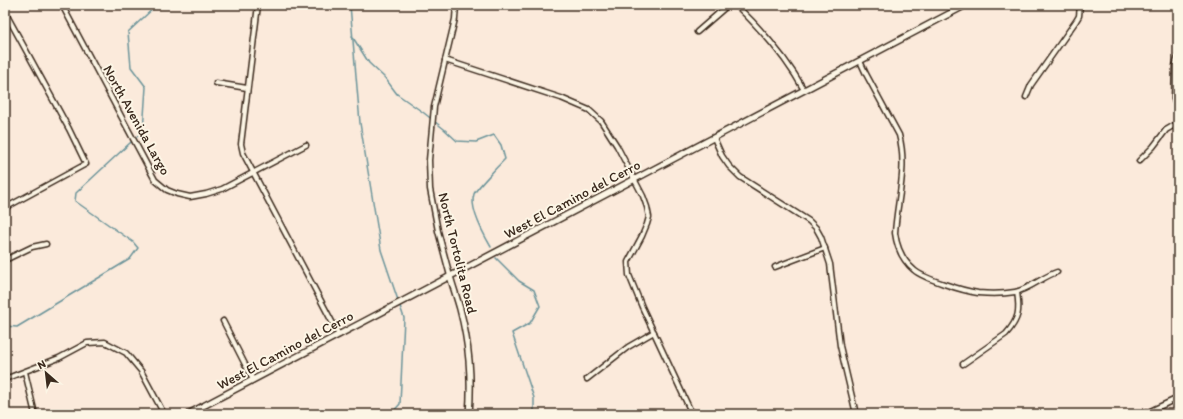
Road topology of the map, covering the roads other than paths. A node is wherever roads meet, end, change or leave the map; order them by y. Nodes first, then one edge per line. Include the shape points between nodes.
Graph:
1 (62, 5) edge
2 (258, 5) edge
3 (456, 5) edge
4 (728, 5) edge
5 (736, 5) edge
6 (966, 5) edge
7 (1080, 5) edge
8 (5, 12) edge
9 (697, 32) dead end
10 (1178, 56) edge
11 (445, 60) junction
12 (860, 60) junction
13 (216, 83) dead end
14 (247, 88) junction
15 (804, 90) junction
16 (1026, 97) dead end
17 (1178, 111) edge
18 (1178, 123) edge
19 (714, 138) junction
20 (306, 145) dead end
21 (1139, 161) dead end
22 (254, 172) junction
23 (634, 180) junction
24 (5, 208) edge
25 (46, 244) dead end
26 (825, 248) junction
27 (5, 260) edge
28 (775, 267) dead end
29 (1057, 272) dead end
30 (450, 276) junction
31 (1017, 292) junction
32 (223, 321) dead end
33 (654, 332) junction
34 (339, 335) junction
35 (963, 364) dead end
36 (25, 372) junction
37 (5, 379) edge
38 (253, 380) junction
39 (587, 380) dead end
40 (1178, 398) edge
41 (35, 414) edge
42 (164, 414) edge
43 (188, 414) edge
44 (469, 414) edge
45 (692, 414) edge
46 (856, 414) edge
47 (1144, 414) edge

1 - 22 street, North Avenida Largo via 155,180 166,190 190,197 206,194 222,189
2 - 14 street
3 - 11 street, North Tortolita Road
4 - 9 street
5 - 15 street via 780,53
6 - 12 street, West El Camino del Cerro
7 - 16 street via 1079,16 1031,85
8 - 24 street via 86,164
10 - 17 street via 1174,98
11 - 23 street via 555,96 589,110 601,121
11 - 30 street, North Tortolita Road via 434,107 429,160 430,189
12 - 15 street, West El Camino del Cerro
12 - 31 street via 899,135 902,146 903,170 895,233 901,255 915,271 926,278 978,293
13 - 14 street
14 - 22 street via 241,144
15 - 19 street, West El Camino del Cerro
18 - 21 street via 1166,130
19 - 23 street, West El Camino del Cerro
19 - 26 street via 722,156 740,177 809,221 816,228
20 - 22 street, North Avenida Largo
22 - 34 street
23 - 30 street, West El Camino del Cerro
23 - 33 street via 643,196 649,217 648,224 628,262 629,275
25 - 27 street via 32,247
26 - 28 street
26 - 46 street via 830,264 840,346
29 - 31 street
30 - 34 street, West El Camino del Cerro
30 - 44 street, North Tortolita Road via 467,340 471,393
31 - 35 street via 1018,316 1011,328
32 - 38 street
33 - 39 street via 628,347
33 - 45 street
34 - 38 street, West El Camino del Cerro
36 - 37 street
36 - 41 street
36 - 42 street via 87,343 105,342 126,353 142,371
38 - 43 street, West El Camino del Cerro
40 - 47 street

